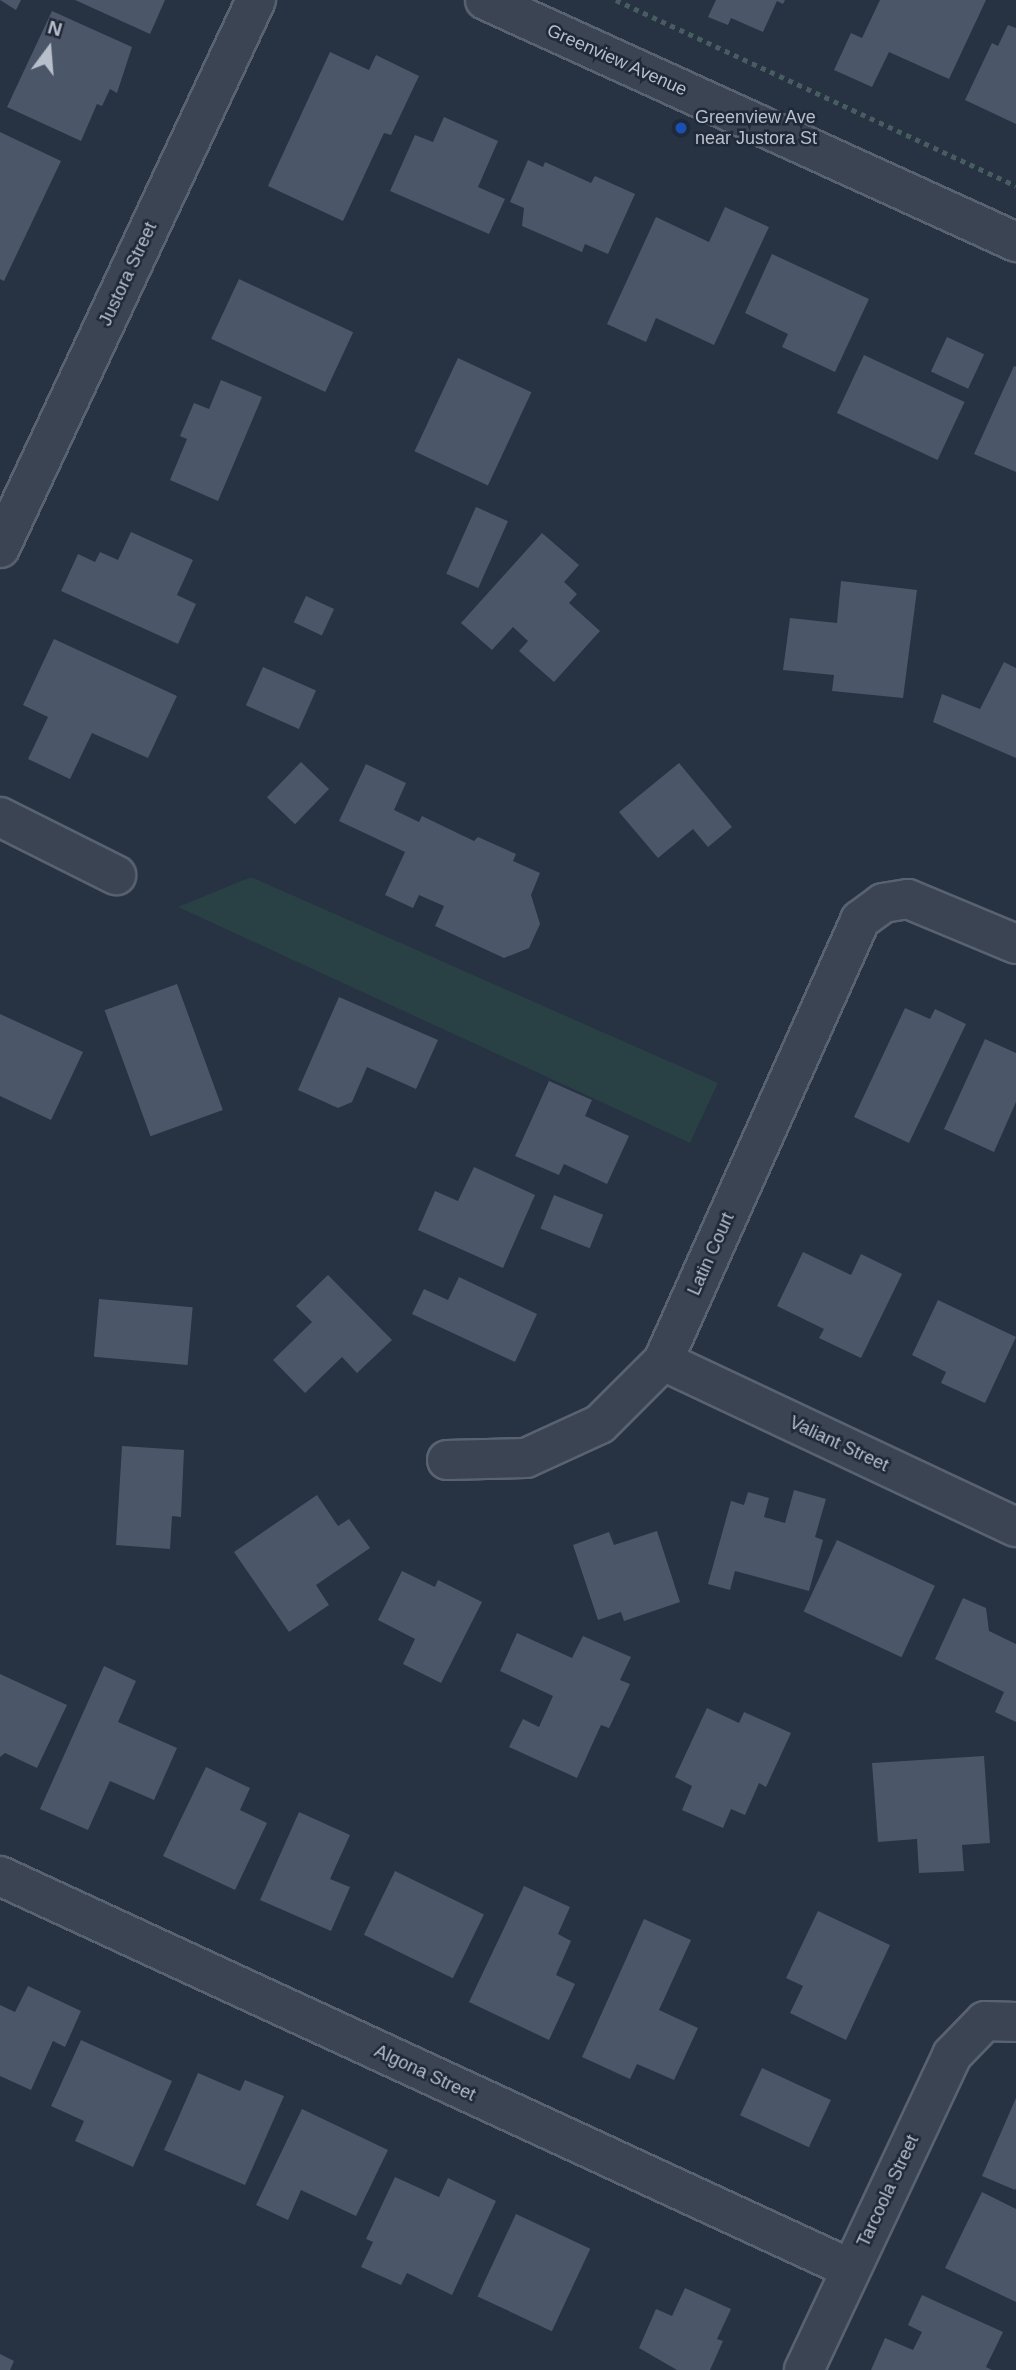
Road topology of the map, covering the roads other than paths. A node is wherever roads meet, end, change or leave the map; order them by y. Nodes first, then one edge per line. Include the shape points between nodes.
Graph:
1 (256, 0) edge
2 (485, 0) edge
3 (1016, 242) edge
4 (0, 548) edge
5 (0, 817) edge
6 (116, 875) dead end
7 (1016, 944) edge
8 (663, 1361) junction
9 (447, 1460) dead end
10 (1016, 1527) edge
11 (0, 1876) edge
12 (1000, 2022) edge
13 (851, 2269) junction
14 (804, 2370) edge

1 - 4 street, Justora Street
2 - 3 street, Greenview Avenue
5 - 6 street
7 - 8 street, Latin Court via 908,900 883,902 860,920
8 - 9 street, Latin Court via 600,1424 526,1458
8 - 10 street, Valiant Street
11 - 13 street, Algona Street
12 - 13 street, Tarcoola Street via 952,2055
13 - 14 street, Tarcoola Street

